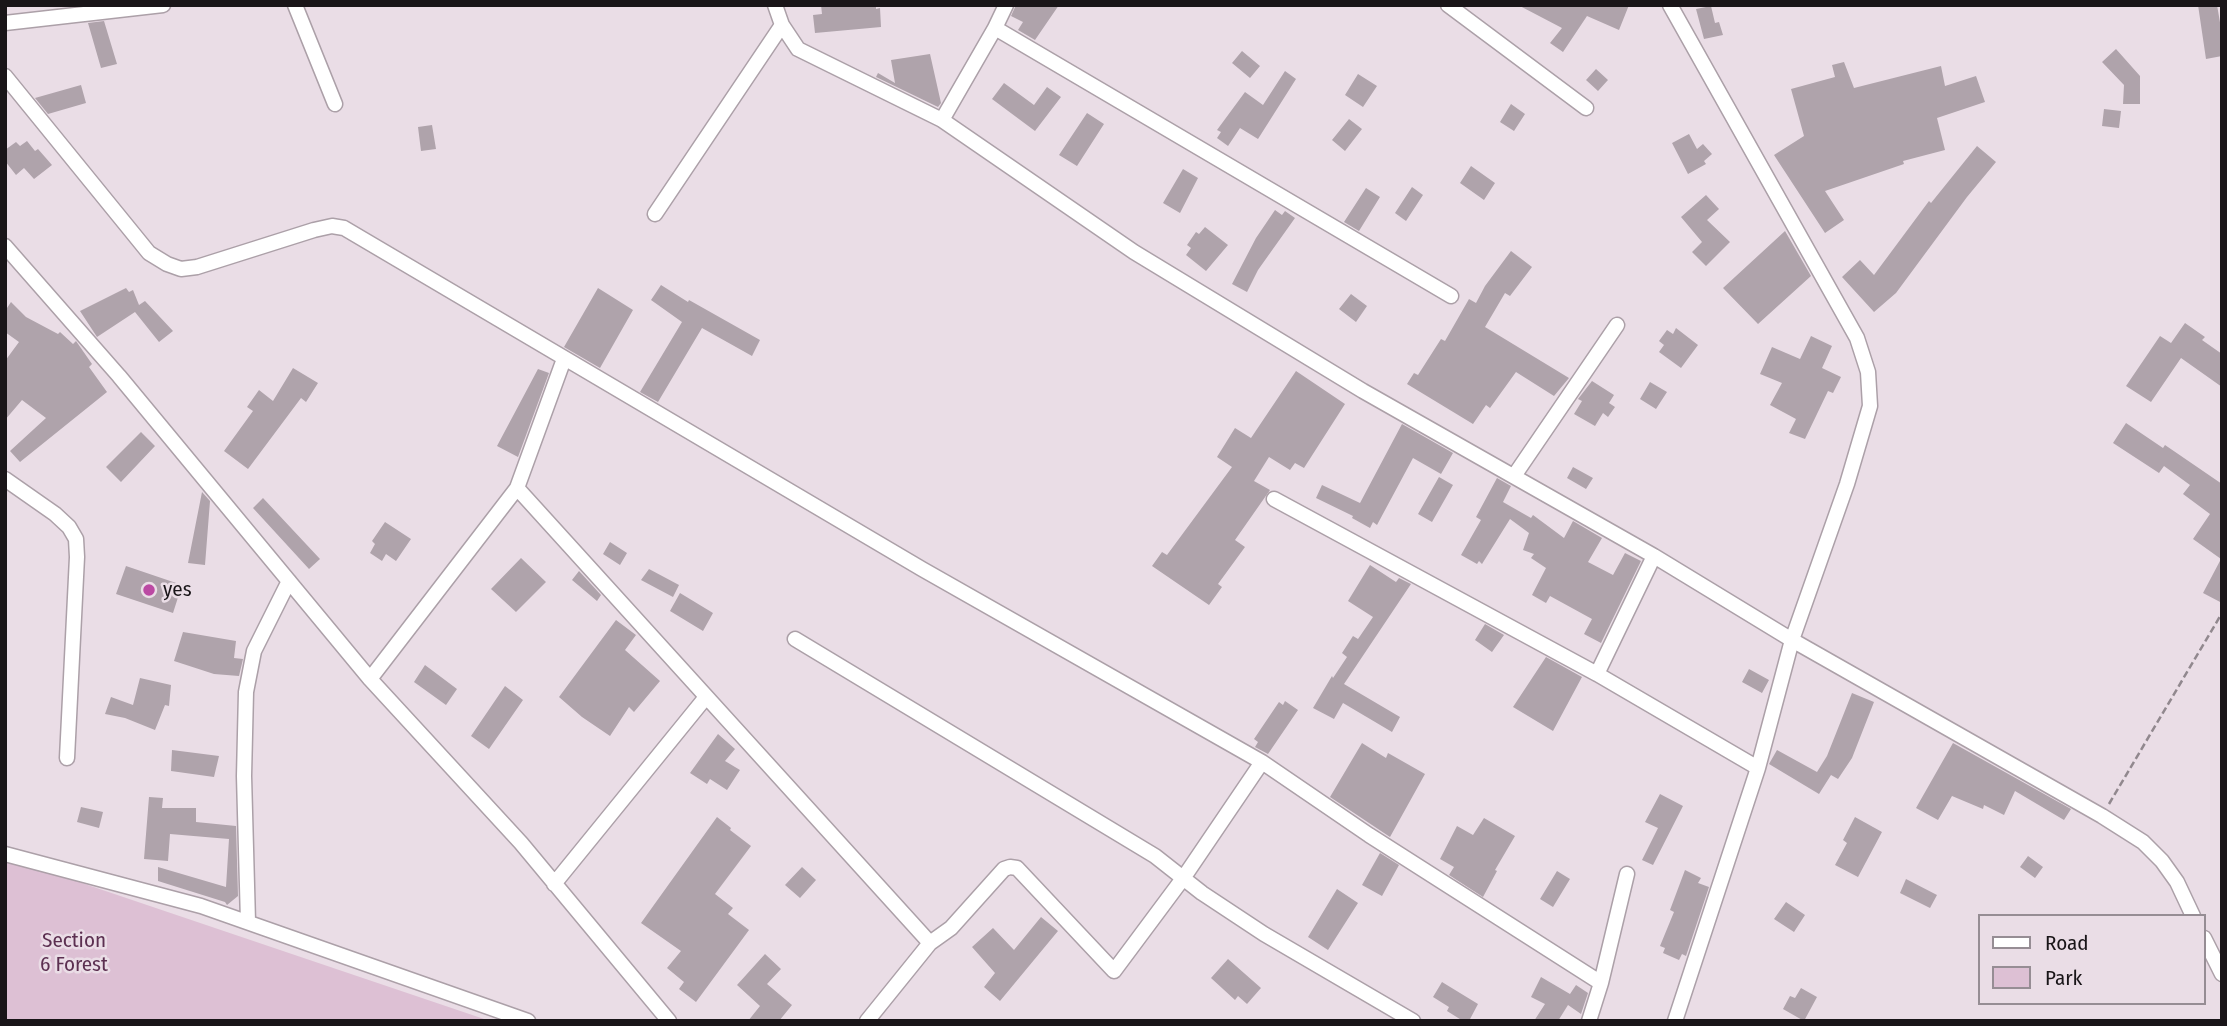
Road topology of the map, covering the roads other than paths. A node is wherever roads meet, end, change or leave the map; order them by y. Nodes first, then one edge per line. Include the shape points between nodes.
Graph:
1 (163, 5) edge
2 (295, 5) edge
3 (775, 5) edge
4 (1006, 5) edge
5 (1448, 5) edge
6 (1670, 5) edge
7 (5, 23) edge
8 (782, 25) junction
9 (995, 28) junction
10 (5, 76) edge
11 (335, 104) dead end
12 (1587, 108) dead end
13 (942, 120) junction
14 (655, 214) dead end
15 (5, 246) edge
16 (1451, 296) dead end
17 (1617, 325) dead end
18 (564, 359) junction
19 (1514, 476) junction
20 (5, 479) edge
21 (517, 488) junction
22 (1274, 499) dead end
23 (1654, 556) junction
24 (289, 581) junction
25 (795, 639) dead end
26 (1792, 640) junction
27 (1597, 674) junction
28 (370, 679) junction
29 (706, 697) junction
30 (67, 758) dead end
31 (1262, 762) junction
32 (1758, 768) junction
33 (5, 854) edge
34 (1627, 874) dead end
35 (1184, 877) junction
36 (554, 884) junction
37 (2192, 914) edge
38 (248, 922) junction
39 (2206, 942) edge
40 (930, 943) junction
41 (2222, 974) edge
42 (1601, 983) junction
43 (528, 1021) edge
44 (669, 1021) edge
45 (867, 1021) edge
46 (1413, 1021) edge
47 (1589, 1021) edge
48 (1675, 1021) edge

1 - 7 street
2 - 11 street
3 - 8 street
4 - 9 street
5 - 12 street
6 - 26 street via 1833,293 1857,338 1868,372 1870,406
8 - 13 street via 798,49
8 - 14 street
9 - 13 street
9 - 16 street
10 - 18 street via 149,253 167,264 181,269 197,267 323,228 344,228
13 - 19 street via 1134,252
15 - 24 street
17 - 19 street
18 - 21 street
18 - 31 street
19 - 23 street
20 - 30 street via 55,514 76,539
21 - 28 street
21 - 29 street
22 - 27 street
23 - 26 street
23 - 27 street
24 - 28 street
24 - 38 street via 254,651 246,692
25 - 35 street
26 - 32 street
26 - 37 street via 2143,842 2177,882
27 - 32 street
28 - 36 street
29 - 36 street
29 - 40 street
31 - 35 street
31 - 42 street
32 - 48 street
33 - 38 street
34 - 42 street
35 - 40 street via 1114,971 1017,868 1004,869 951,928
35 - 46 street via 1264,934
36 - 44 street
38 - 43 street
39 - 41 street
40 - 45 street
42 - 47 street

